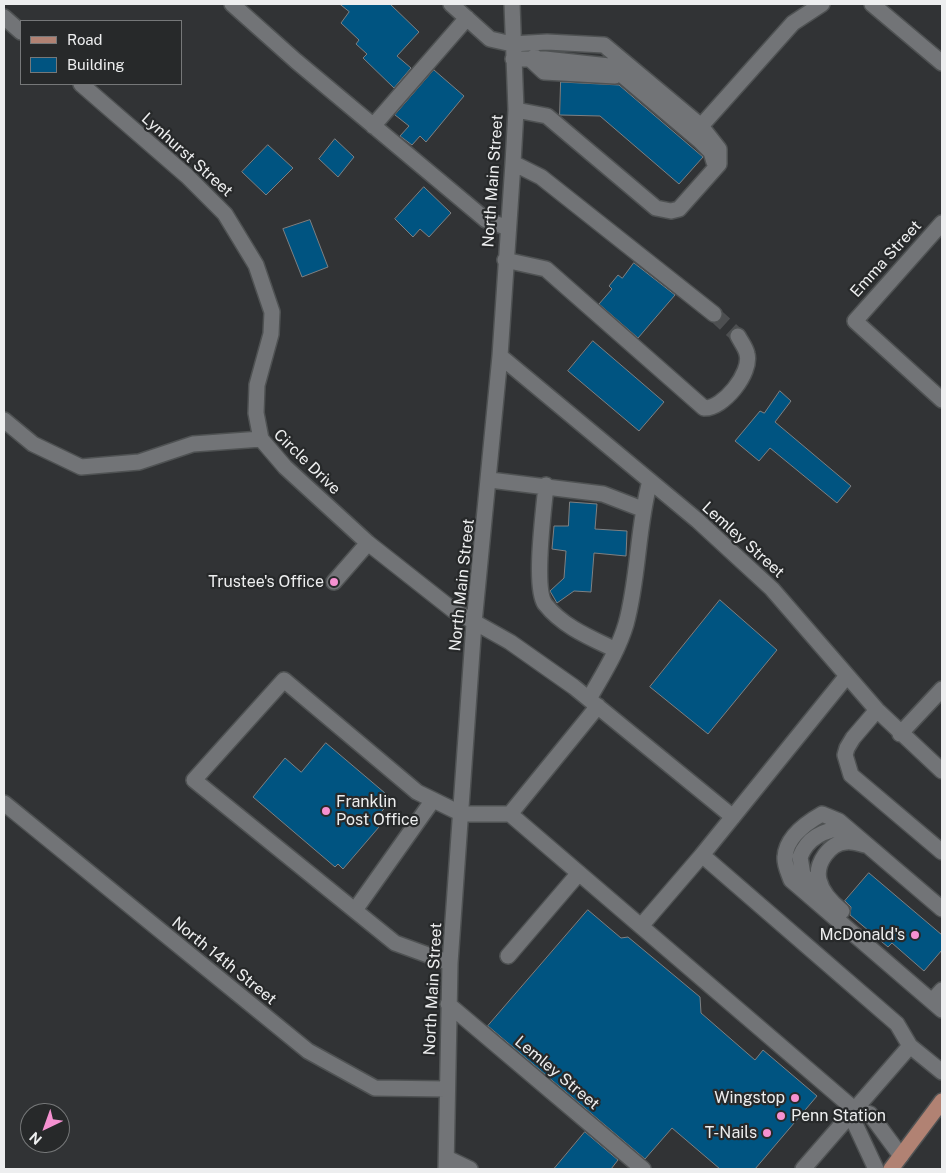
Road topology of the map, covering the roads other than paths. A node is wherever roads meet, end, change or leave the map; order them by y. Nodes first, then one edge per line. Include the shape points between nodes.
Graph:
1 (232, 4) edge
2 (451, 4) edge
3 (512, 4) edge
4 (822, 4) edge
5 (872, 4) edge
6 (4, 17) edge
7 (468, 18) junction
8 (20, 31) edge
9 (512, 44) junction
10 (513, 59) junction
11 (530, 59) junction
12 (942, 63) edge
13 (627, 71) junction
14 (82, 85) edge
15 (516, 110) junction
16 (373, 126) junction
17 (700, 126) junction
18 (513, 163) junction
19 (715, 170) junction
20 (942, 222) edge
21 (508, 228) junction
22 (505, 260) junction
23 (714, 314) tunnel mouth
24 (738, 336) tunnel mouth
25 (500, 356) junction
26 (942, 400) edge
27 (4, 420) edge
28 (262, 439) junction
29 (490, 480) junction
30 (650, 481) junction
31 (546, 485) junction
32 (642, 509) junction
33 (368, 543) junction
34 (334, 582) dead end
35 (474, 623) junction
36 (616, 650) junction
37 (846, 677) junction
38 (942, 688) edge
39 (594, 702) junction
40 (877, 710) junction
41 (900, 734) junction
42 (942, 771) edge
43 (433, 800) junction
44 (7, 813) edge
45 (462, 814) junction
46 (510, 814) junction
47 (733, 817) junction
48 (847, 828) junction
49 (867, 845) junction
50 (942, 852) edge
51 (702, 855) junction
52 (579, 873) junction
53 (830, 901) junction
54 (942, 909) edge
55 (355, 910) junction
56 (641, 926) junction
57 (508, 956) dead end
58 (450, 963) junction
59 (942, 990) edge
60 (920, 991) junction
61 (448, 1004) junction
62 (937, 1006) edge
63 (910, 1046) junction
64 (942, 1072) edge
65 (446, 1089) junction
66 (942, 1101) edge
67 (854, 1109) junction
68 (903, 1162) edge
69 (446, 1164) edge
70 (470, 1169) edge
71 (643, 1169) edge
72 (803, 1169) edge
73 (876, 1169) edge
74 (891, 1169) edge

1 - 16 street
2 - 7 street
3 - 9 street, North Main Street
4 - 17 street via 793,23
5 - 12 street
6 - 8 street
7 - 9 street via 490,39
7 - 16 street
9 - 10 street, North Main Street
9 - 13 street via 604,45
10 - 11 street
10 - 15 street, North Main Street
11 - 13 street via 544,72
11 - 13 street via 546,50 608,56
13 - 17 street
13 - 19 street via 711,152
14 - 28 street, Lynhurst Street via 187,176 225,214 256,266 272,312 272,334 257,385 256,413
15 - 18 street, North Main Street
15 - 19 street via 547,116 656,208 664,211 679,209
16 - 21 street via 486,220
17 - 19 street via 719,149 719,164
18 - 21 street, North Main Street
18 - 23 street via 541,177
20 - 26 street, Emma Street via 855,321
21 - 22 street, North Main Street
22 - 24 street via 546,269 704,408 727,398 747,367 747,354
22 - 25 street, North Main Street
25 - 29 street, North Main Street
25 - 30 street, Lemley Street
27 - 28 street, Circle Drive via 33,444 81,467 139,462 193,444
28 - 33 street, Circle Drive via 285,467
29 - 31 street
29 - 35 street, North Main Street
30 - 32 street
30 - 37 street, Lemley Street via 772,589
31 - 32 street via 603,494
31 - 36 street via 539,578 544,603 567,625
32 - 36 street via 628,614
33 - 34 street
33 - 35 street, Circle Drive
35 - 39 street, Circle Drive via 510,642
35 - 45 street, North Main Street
36 - 39 street
37 - 40 street, Lemley Street
37 - 47 street
38 - 41 street
39 - 46 street
39 - 47 street, Circle Drive
40 - 41 street, Lemley Street
40 - 50 street via 847,748 845,755 851,775
41 - 42 street, Lemley Street
43 - 45 street
43 - 55 street
43 - 55 street via 417,792 284,680 194,780
44 - 65 street, North 14th Street via 308,1052 375,1088
45 - 46 street
45 - 58 street, North Main Street
46 - 52 street
47 - 51 street
48 - 49 street
48 - 53 street via 822,832 811,840 800,857 803,875
48 - 60 street via 822,814 807,822 788,844 784,859 791,880
49 - 53 street via 850,841 840,843 824,857 818,878
49 - 54 street
51 - 56 street
51 - 63 street via 897,1024
52 - 56 street
52 - 57 street
53 - 60 street via 897,959
55 - 58 street via 395,943
56 - 67 street
58 - 61 street, North Main Street
59 - 62 street
60 - 62 street
61 - 65 street, North Main Street
61 - 71 street, Lemley Street
63 - 64 street
63 - 67 street
65 - 69 street, North Main Street
66 - 68 main road
67 - 68 street via 870,1114
67 - 72 street
67 - 73 street via 855,1124
68 - 74 main road
69 - 70 street

